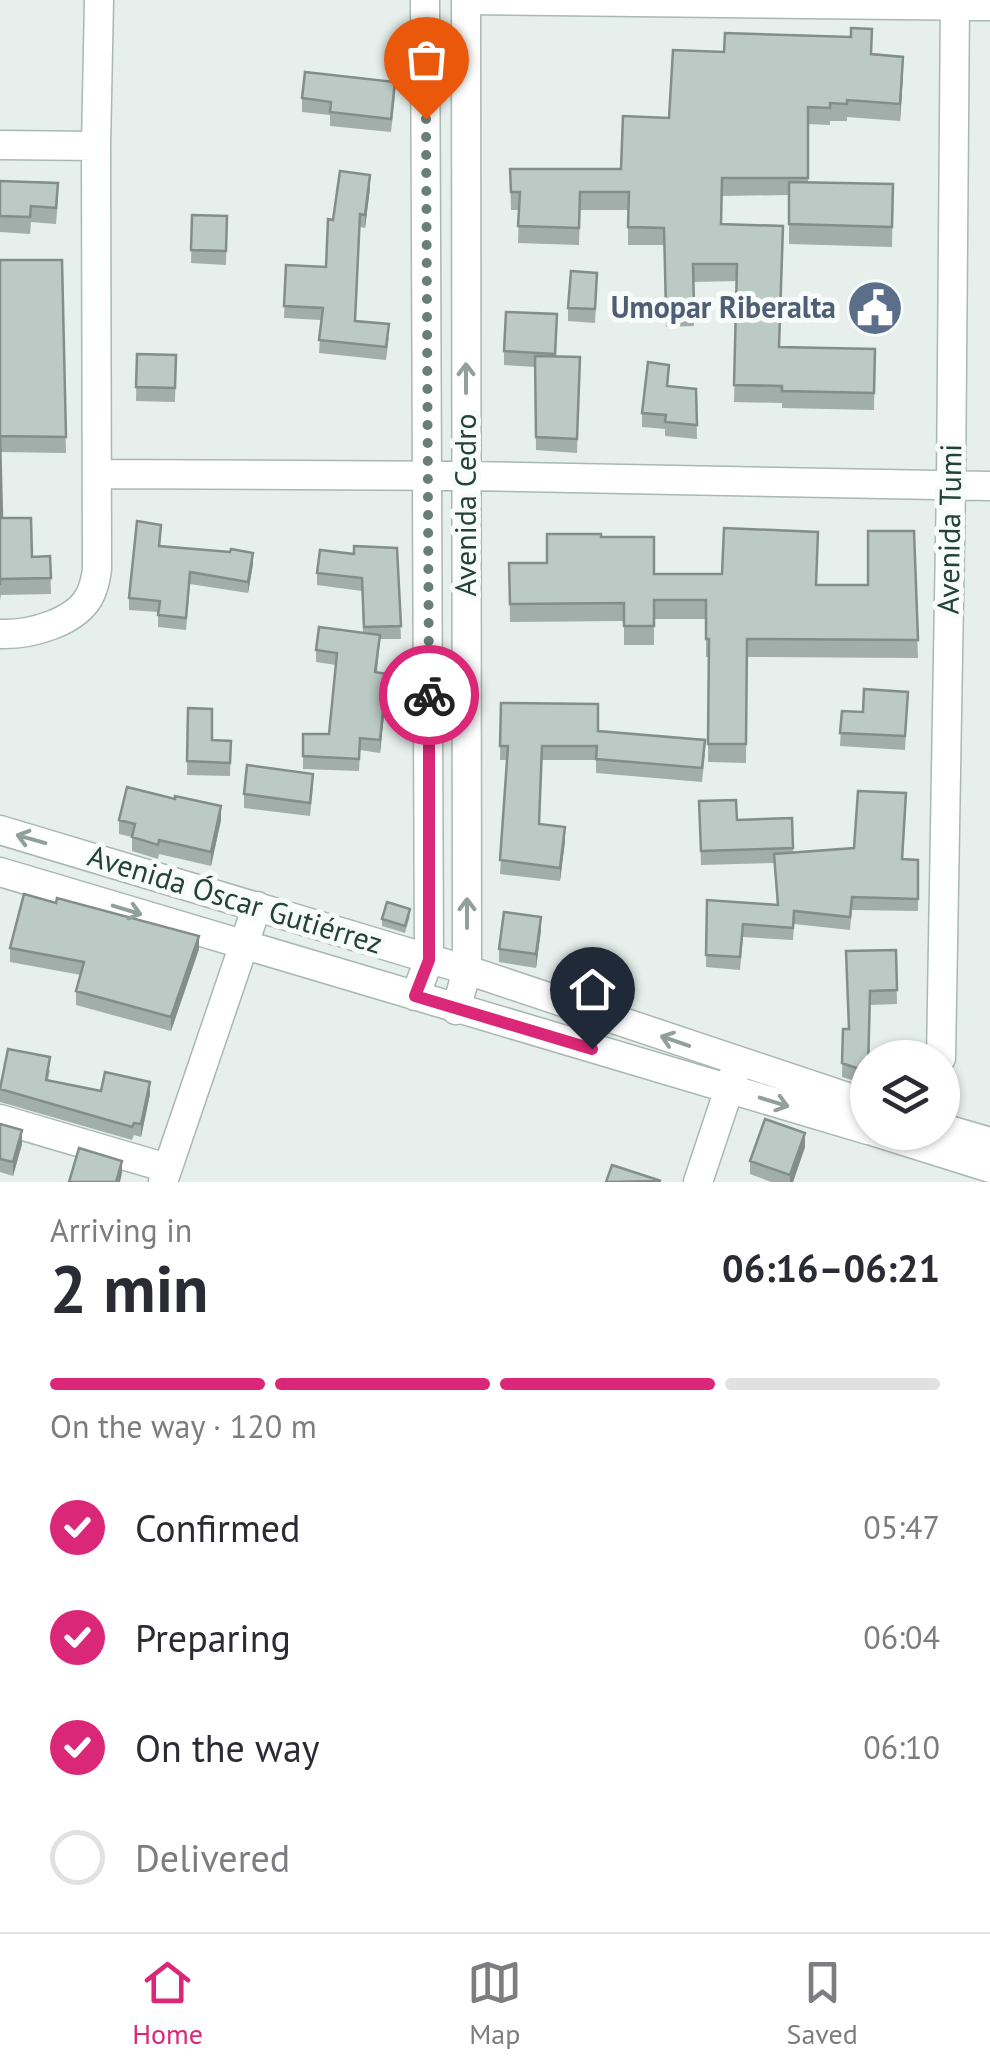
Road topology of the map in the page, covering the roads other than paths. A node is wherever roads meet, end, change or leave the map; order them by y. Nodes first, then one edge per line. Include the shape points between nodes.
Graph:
1 (99, 0) edge
2 (424, 0) edge
3 (466, 0) edge
4 (955, 3) edge
5 (990, 6) edge
6 (0, 145) edge
7 (96, 146) junction
8 (97, 474) junction
9 (428, 476) junction
10 (466, 476) junction
11 (952, 485) junction
12 (990, 486) edge
13 (0, 634) edge
14 (0, 830) edge
15 (0, 872) edge
16 (257, 906) junction
17 (243, 945) junction
18 (429, 960) junction
19 (466, 970) junction
20 (415, 996) junction
21 (456, 1010) junction
22 (941, 1040) edge
23 (734, 1075) junction
24 (850, 1100) edge
25 (0, 1119) edge
26 (850, 1123) edge
27 (960, 1139) edge
28 (990, 1142) edge
29 (957, 1150) edge
30 (990, 1168) edge
31 (165, 1175) edge
32 (698, 1182) edge

1 - 7 street
2 - 9 street, Avenida Cedro
3 - 4 street
10 -> 3 street, Avenida Cedro
4 - 5 street
4 - 11 street, Avenida Tumi
6 - 7 street
7 - 8 street
8 - 9 street
8 - 13 street via 98,570 90,596 64,620
9 - 10 street
9 - 18 street, Avenida Cedro
10 - 11 street
19 -> 10 street, Avenida Cedro
11 - 12 street
11 - 22 street, Avenida Tumi
16 -> 14 street, Avenida Óscar Gutiérrez
15 -> 17 street, Avenida Óscar Gutiérrez
16 - 17 street
16 - 18 street, Avenida Óscar Gutiérrez
17 - 20 street, Avenida Óscar Gutiérrez
17 - 31 street
18 - 19 street, Avenida Óscar Gutiérrez
18 - 20 street, Avenida Cedro
19 - 21 street, Avenida Cedro
23 -> 19 street, Avenida Óscar Gutiérrez
20 - 21 street, Avenida Óscar Gutiérrez
21 - 23 street, Avenida Óscar Gutiérrez
23 - 24 street, Avenida Óscar Gutiérrez
23 -> 26 street, Avenida Óscar Gutiérrez
23 - 32 street
25 - 31 street
27 - 28 street
29 - 30 street

